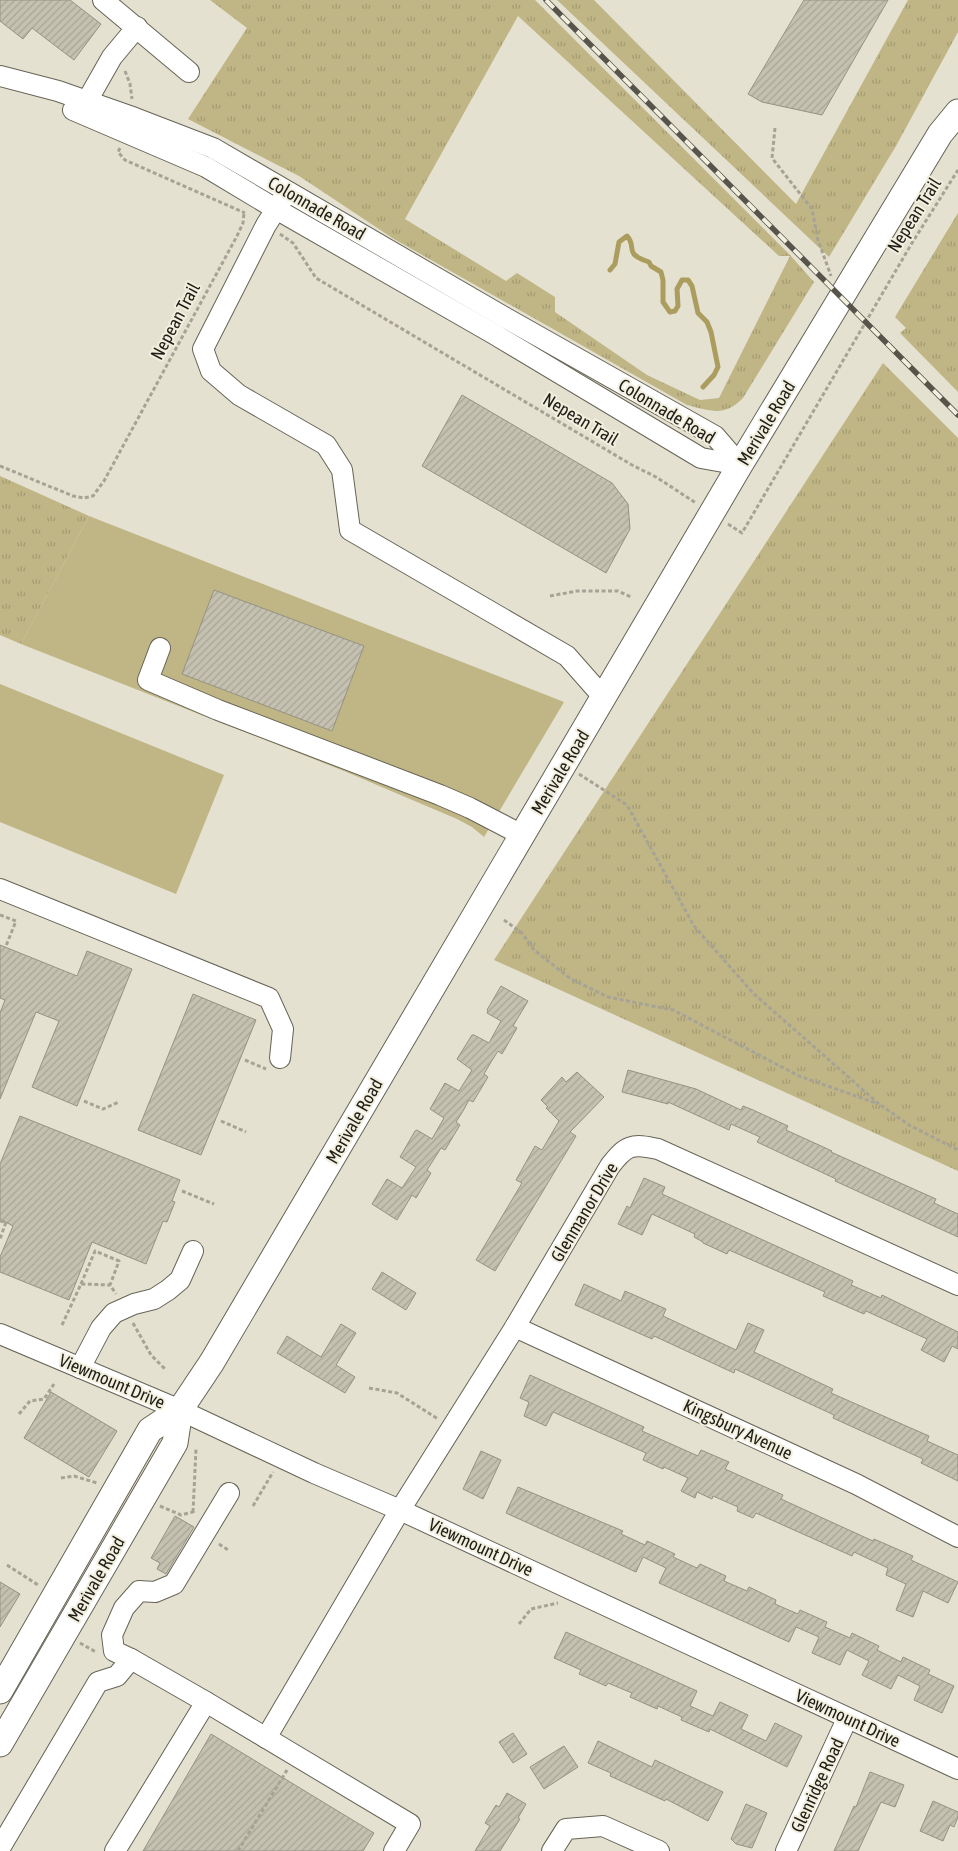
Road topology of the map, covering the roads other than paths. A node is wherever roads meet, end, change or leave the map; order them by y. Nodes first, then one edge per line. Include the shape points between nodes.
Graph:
1 (103, 0) edge
2 (137, 26) junction
3 (189, 72) dead end
4 (0, 78) edge
5 (958, 93) edge
6 (87, 102) junction
7 (958, 112) edge
8 (940, 134) junction
9 (288, 192) junction
10 (276, 209) junction
11 (740, 465) junction
12 (160, 648) dead end
13 (604, 698) junction
14 (522, 835) junction
15 (0, 889) edge
16 (276, 1065) road end
17 (193, 1251) dead end
18 (958, 1285) edge
19 (515, 1327) junction
20 (0, 1334) edge
21 (80, 1368) junction
22 (180, 1410) junction
23 (229, 1493) dead end
24 (400, 1510) junction
25 (958, 1537) edge
26 (131, 1660) junction
27 (0, 1690) edge
28 (206, 1702) junction
29 (847, 1719) junction
30 (266, 1738) junction
31 (0, 1744) edge
32 (958, 1769) edge
33 (0, 1848) edge
34 (116, 1851) edge
35 (394, 1851) edge
36 (552, 1851) edge
37 (659, 1851) edge
38 (786, 1851) edge

1 - 2 street
2 - 3 street
2 - 6 street via 112,57
4 - 6 street, Colonnade Road via 58,91
4 - 10 street, Colonnade Road via 206,167
5 - 8 main road, Merivale Road
6 - 9 street, Colonnade Road via 213,148
7 - 8 main road, Merivale Road
8 - 11 main road, Merivale Road
9 - 10 street
9 - 11 street, Colonnade Road via 715,436
10 - 11 street, Colonnade Road via 701,458
10 - 13 street via 203,349 211,371 239,395 326,445 342,470 350,530 567,656
11 - 13 main road, Merivale Road
12 - 14 street via 148,680 434,792
13 - 14 main road, Merivale Road
14 - 22 main road, Merivale Road via 216,1356
15 - 16 street via 269,998 283,1029
17 - 21 street via 180,1280 168,1290 154,1299 114,1313
18 - 19 street, Glenmanor Drive via 658,1149 639,1144 621,1151 610,1166
19 - 24 street, Glenmanor Drive
19 - 25 street, Kingsbury Avenue via 856,1484
20 - 21 street, Viewmount Drive
21 - 22 street, Viewmount Drive
22 - 24 street, Viewmount Drive via 314,1474
22 - 27 main road, Merivale Road via 150,1430
22 - 31 main road, Merivale Road via 175,1443
23 - 26 street via 174,1584 155,1592 139,1591 124,1608 112,1635 114,1651
24 - 29 street, Viewmount Drive
24 - 30 street, Glenmanor Drive
26 - 28 street
26 - 33 street via 117,1676 98,1682
28 - 30 street
28 - 34 street
29 - 32 street, Viewmount Drive
29 - 38 street, Glenridge Road
30 - 35 street via 410,1824
36 - 37 street via 566,1829 603,1826

